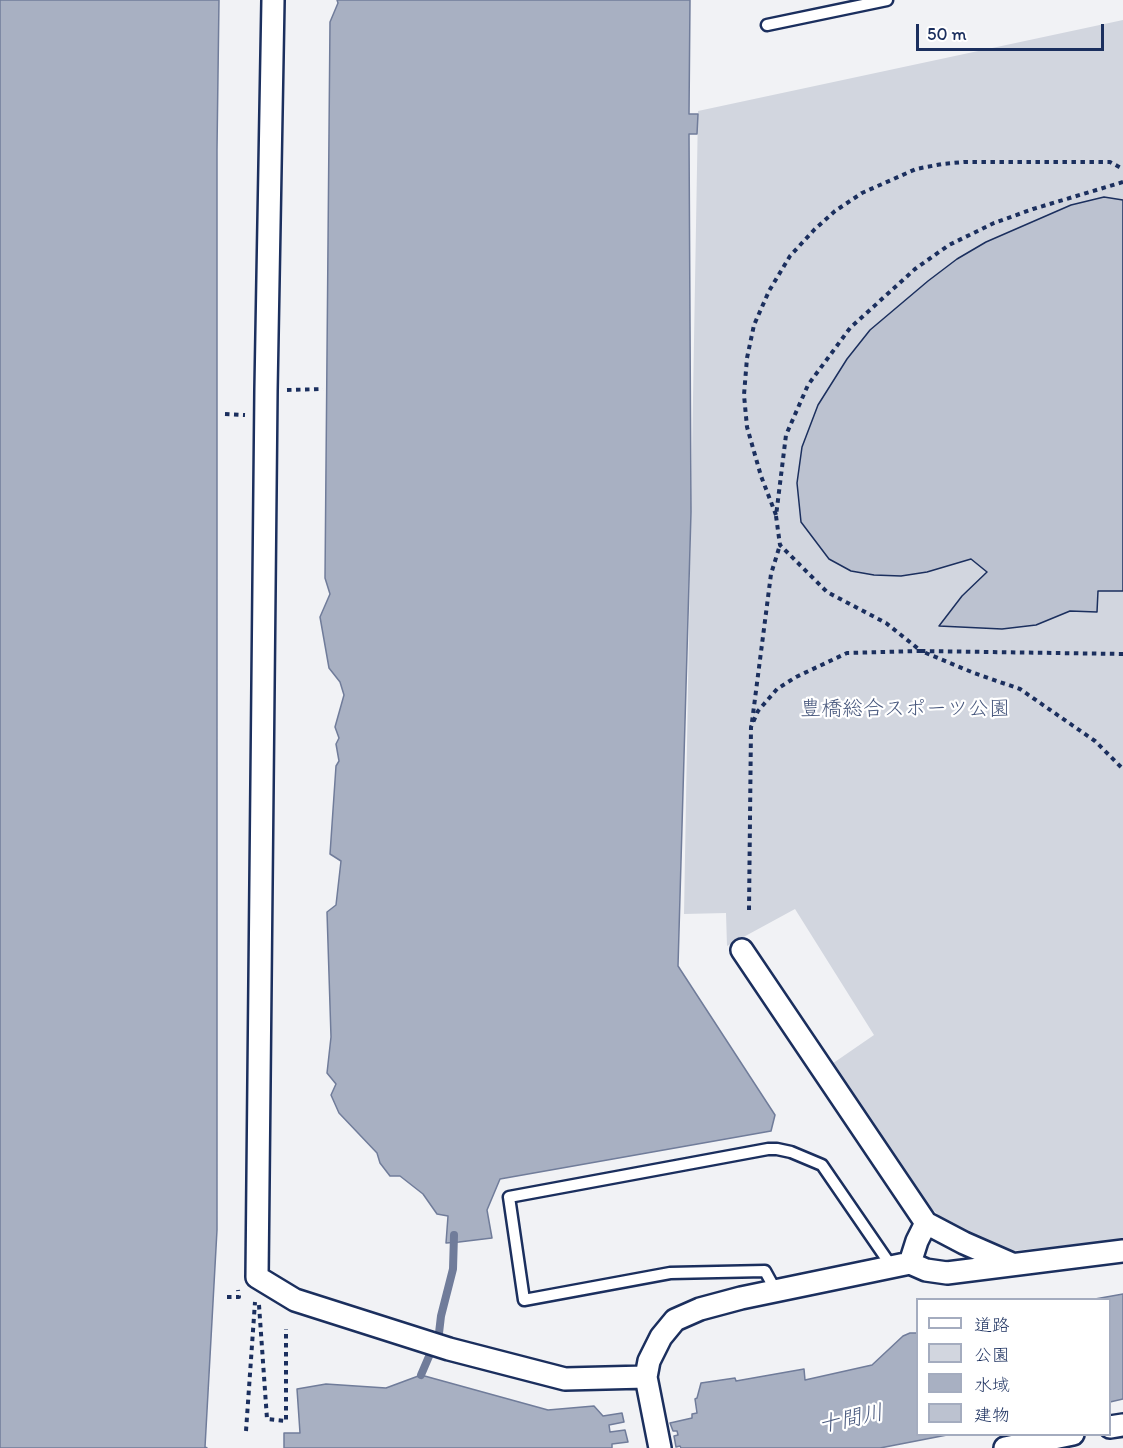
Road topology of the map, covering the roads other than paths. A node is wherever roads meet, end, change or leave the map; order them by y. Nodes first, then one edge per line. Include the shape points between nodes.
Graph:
1 (273, 0) edge
2 (886, 0) edge
3 (853, 3) edge
4 (767, 25) dead end
5 (742, 950) dead end
6 (926, 1223) junction
7 (1123, 1251) edge
8 (1012, 1264) junction
9 (893, 1267) junction
10 (786, 1289) junction
11 (646, 1377) junction
12 (1063, 1436) edge
13 (660, 1448) edge
14 (1005, 1448) edge

1 - 11 street via 257,1278 295,1300 461,1352 565,1379
2 - 3 lane
3 - 4 lane
5 - 6 street
6 - 8 street
6 - 9 street
7 - 8 street
8 - 9 street via 946,1273
9 - 10 street
9 - 10 lane via 822,1166 777,1149 509,1197 524,1300 670,1273 765,1271
10 - 11 street via 700,1309 675,1320 661,1337
11 - 13 street
12 - 14 street

